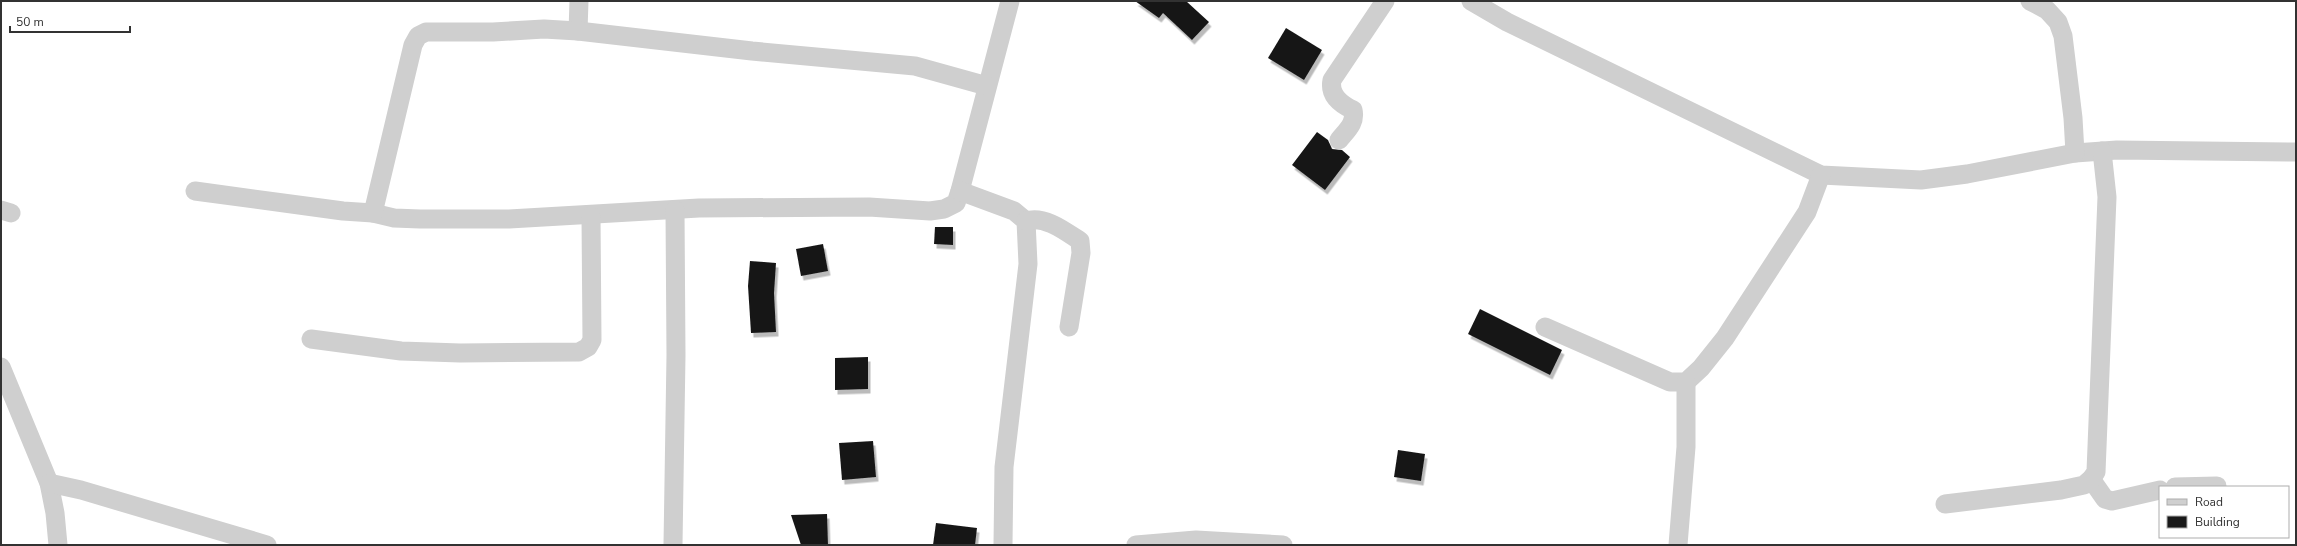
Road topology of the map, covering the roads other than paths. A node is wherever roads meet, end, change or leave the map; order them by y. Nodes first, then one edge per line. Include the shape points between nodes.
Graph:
1 (579, 1) edge
2 (1010, 1) edge
3 (1385, 1) edge
4 (1471, 1) edge
5 (2030, 1) edge
6 (578, 31) junction
7 (987, 86) junction
8 (1339, 140) dead end
9 (2102, 151) junction
10 (2296, 152) edge
11 (2075, 153) junction
12 (1821, 175) junction
13 (195, 191) dead end
14 (960, 191) junction
15 (675, 210) junction
16 (373, 213) junction
17 (591, 216) junction
18 (1026, 221) junction
19 (1069, 327) dead end
20 (1545, 327) dead end
21 (311, 339) dead end
22 (1, 367) edge
23 (1686, 382) junction
24 (2091, 480) junction
25 (49, 483) junction
26 (2159, 490) edge
27 (1945, 504) dead end
28 (58, 545) edge
29 (266, 545) edge
30 (673, 545) edge
31 (1003, 545) edge
32 (1136, 545) edge
33 (1283, 545) edge
34 (1678, 545) edge

1 - 6 street
2 - 7 street
3 - 8 street via 1332,80 1332,95 1353,110 1354,117 1354,122
4 - 12 street via 1507,22
5 - 11 street via 2047,10 2058,22 2063,36
6 - 7 street via 915,66
6 - 16 street via 544,29 426,32 418,36 413,45
7 - 14 street
9 - 10 street
9 - 11 street
9 - 24 street via 2107,204 2096,472
11 - 12 street via 1967,174 1921,180
12 - 23 street via 1807,212 1725,338
13 - 16 street
14 - 15 street via 956,203 944,209 930,211 869,207
14 - 18 street via 1014,211
15 - 17 street
15 - 30 street
16 - 17 street via 394,218 420,219
17 - 21 street via 592,340 588,347 579,352 401,351
18 - 19 street via 1042,220 1080,241 1081,253
18 - 31 street via 1028,264 1004,467
20 - 23 street via 1670,382
22 - 25 street
23 - 34 street via 1686,447
24 - 26 street via 2105,499 2112,501
24 - 27 street via 2061,490
25 - 28 street
25 - 29 street via 81,490
32 - 33 street via 1196,540

